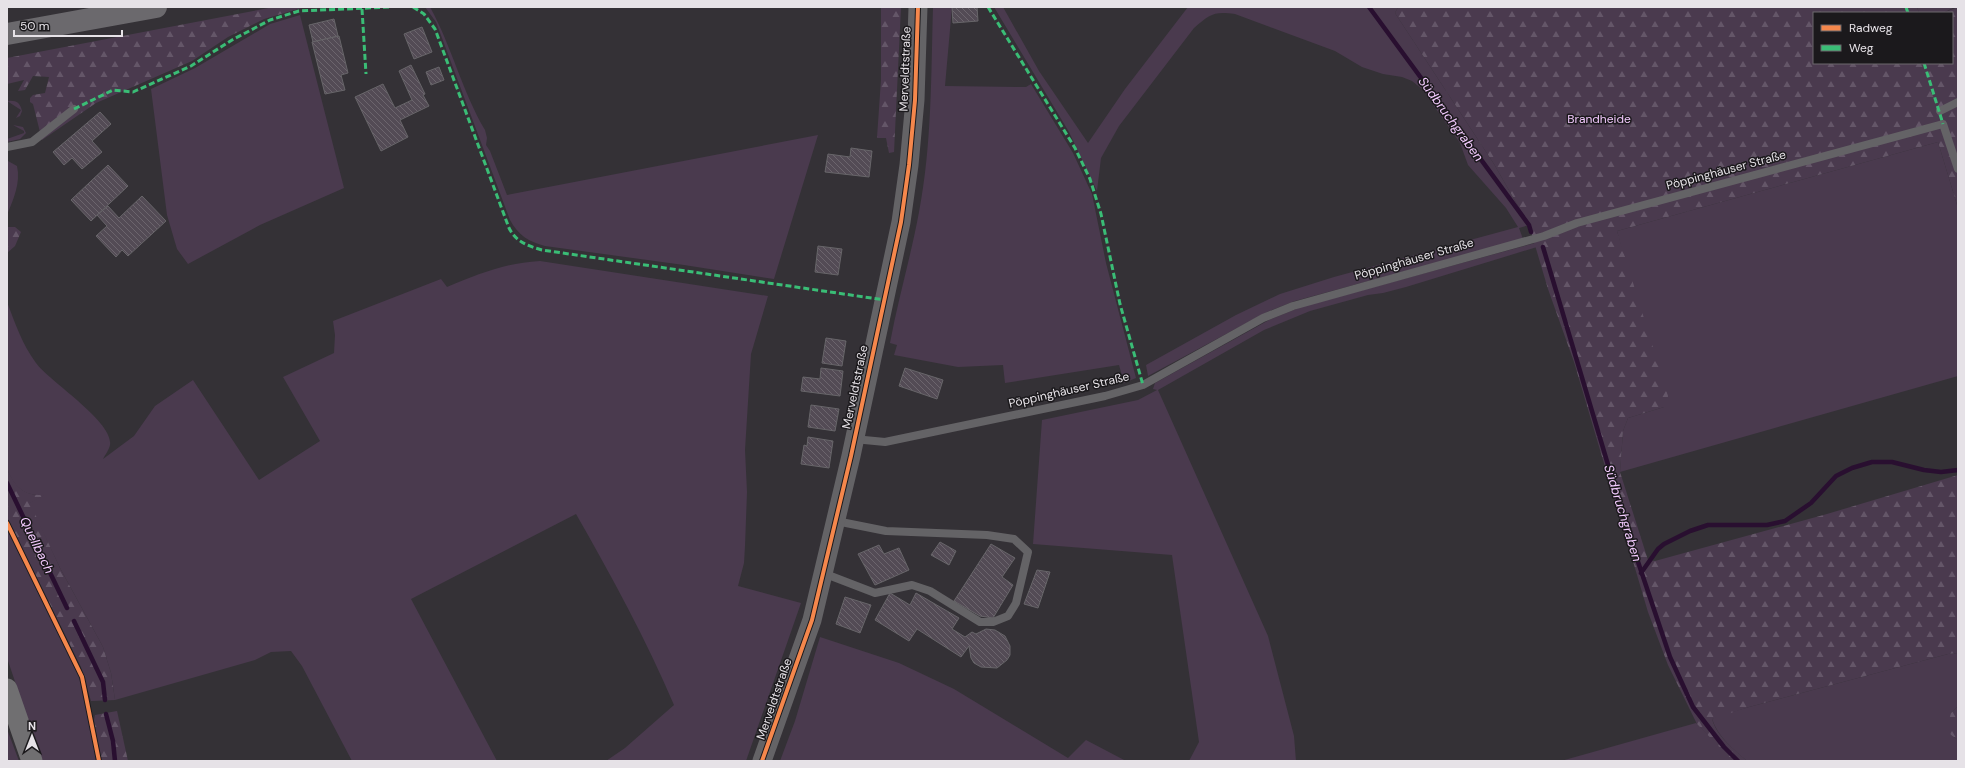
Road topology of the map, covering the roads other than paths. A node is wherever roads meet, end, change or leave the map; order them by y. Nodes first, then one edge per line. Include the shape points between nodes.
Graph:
1 (156, 7) edge
2 (918, 7) edge
3 (7, 34) edge
4 (1958, 102) edge
5 (74, 109) dead end
6 (1940, 111) dead end
7 (7, 148) edge
8 (1958, 169) edge
9 (854, 439) junction
10 (836, 521) junction
11 (823, 573) junction
12 (7, 689) edge
13 (32, 761) edge
14 (762, 761) edge

1 - 3 highway
2 - 9 street, Merveldtstraße via 916,92 901,222
4 - 6 lane
5 - 7 lane via 32,142
8 - 9 lane, Pöppinghäuser Straße via 1943,124 1577,223 1544,236 1293,306 1263,318 1144,385 1106,396 885,442
9 - 10 street, Merveldtstraße
10 - 11 street, Merveldtstraße
10 - 11 lane via 886,531 987,535 1014,539 1028,552 1016,603 1008,616 993,622 980,622 930,591 912,585 875,593
11 - 14 street, Merveldtstraße via 812,620
12 - 13 main road

